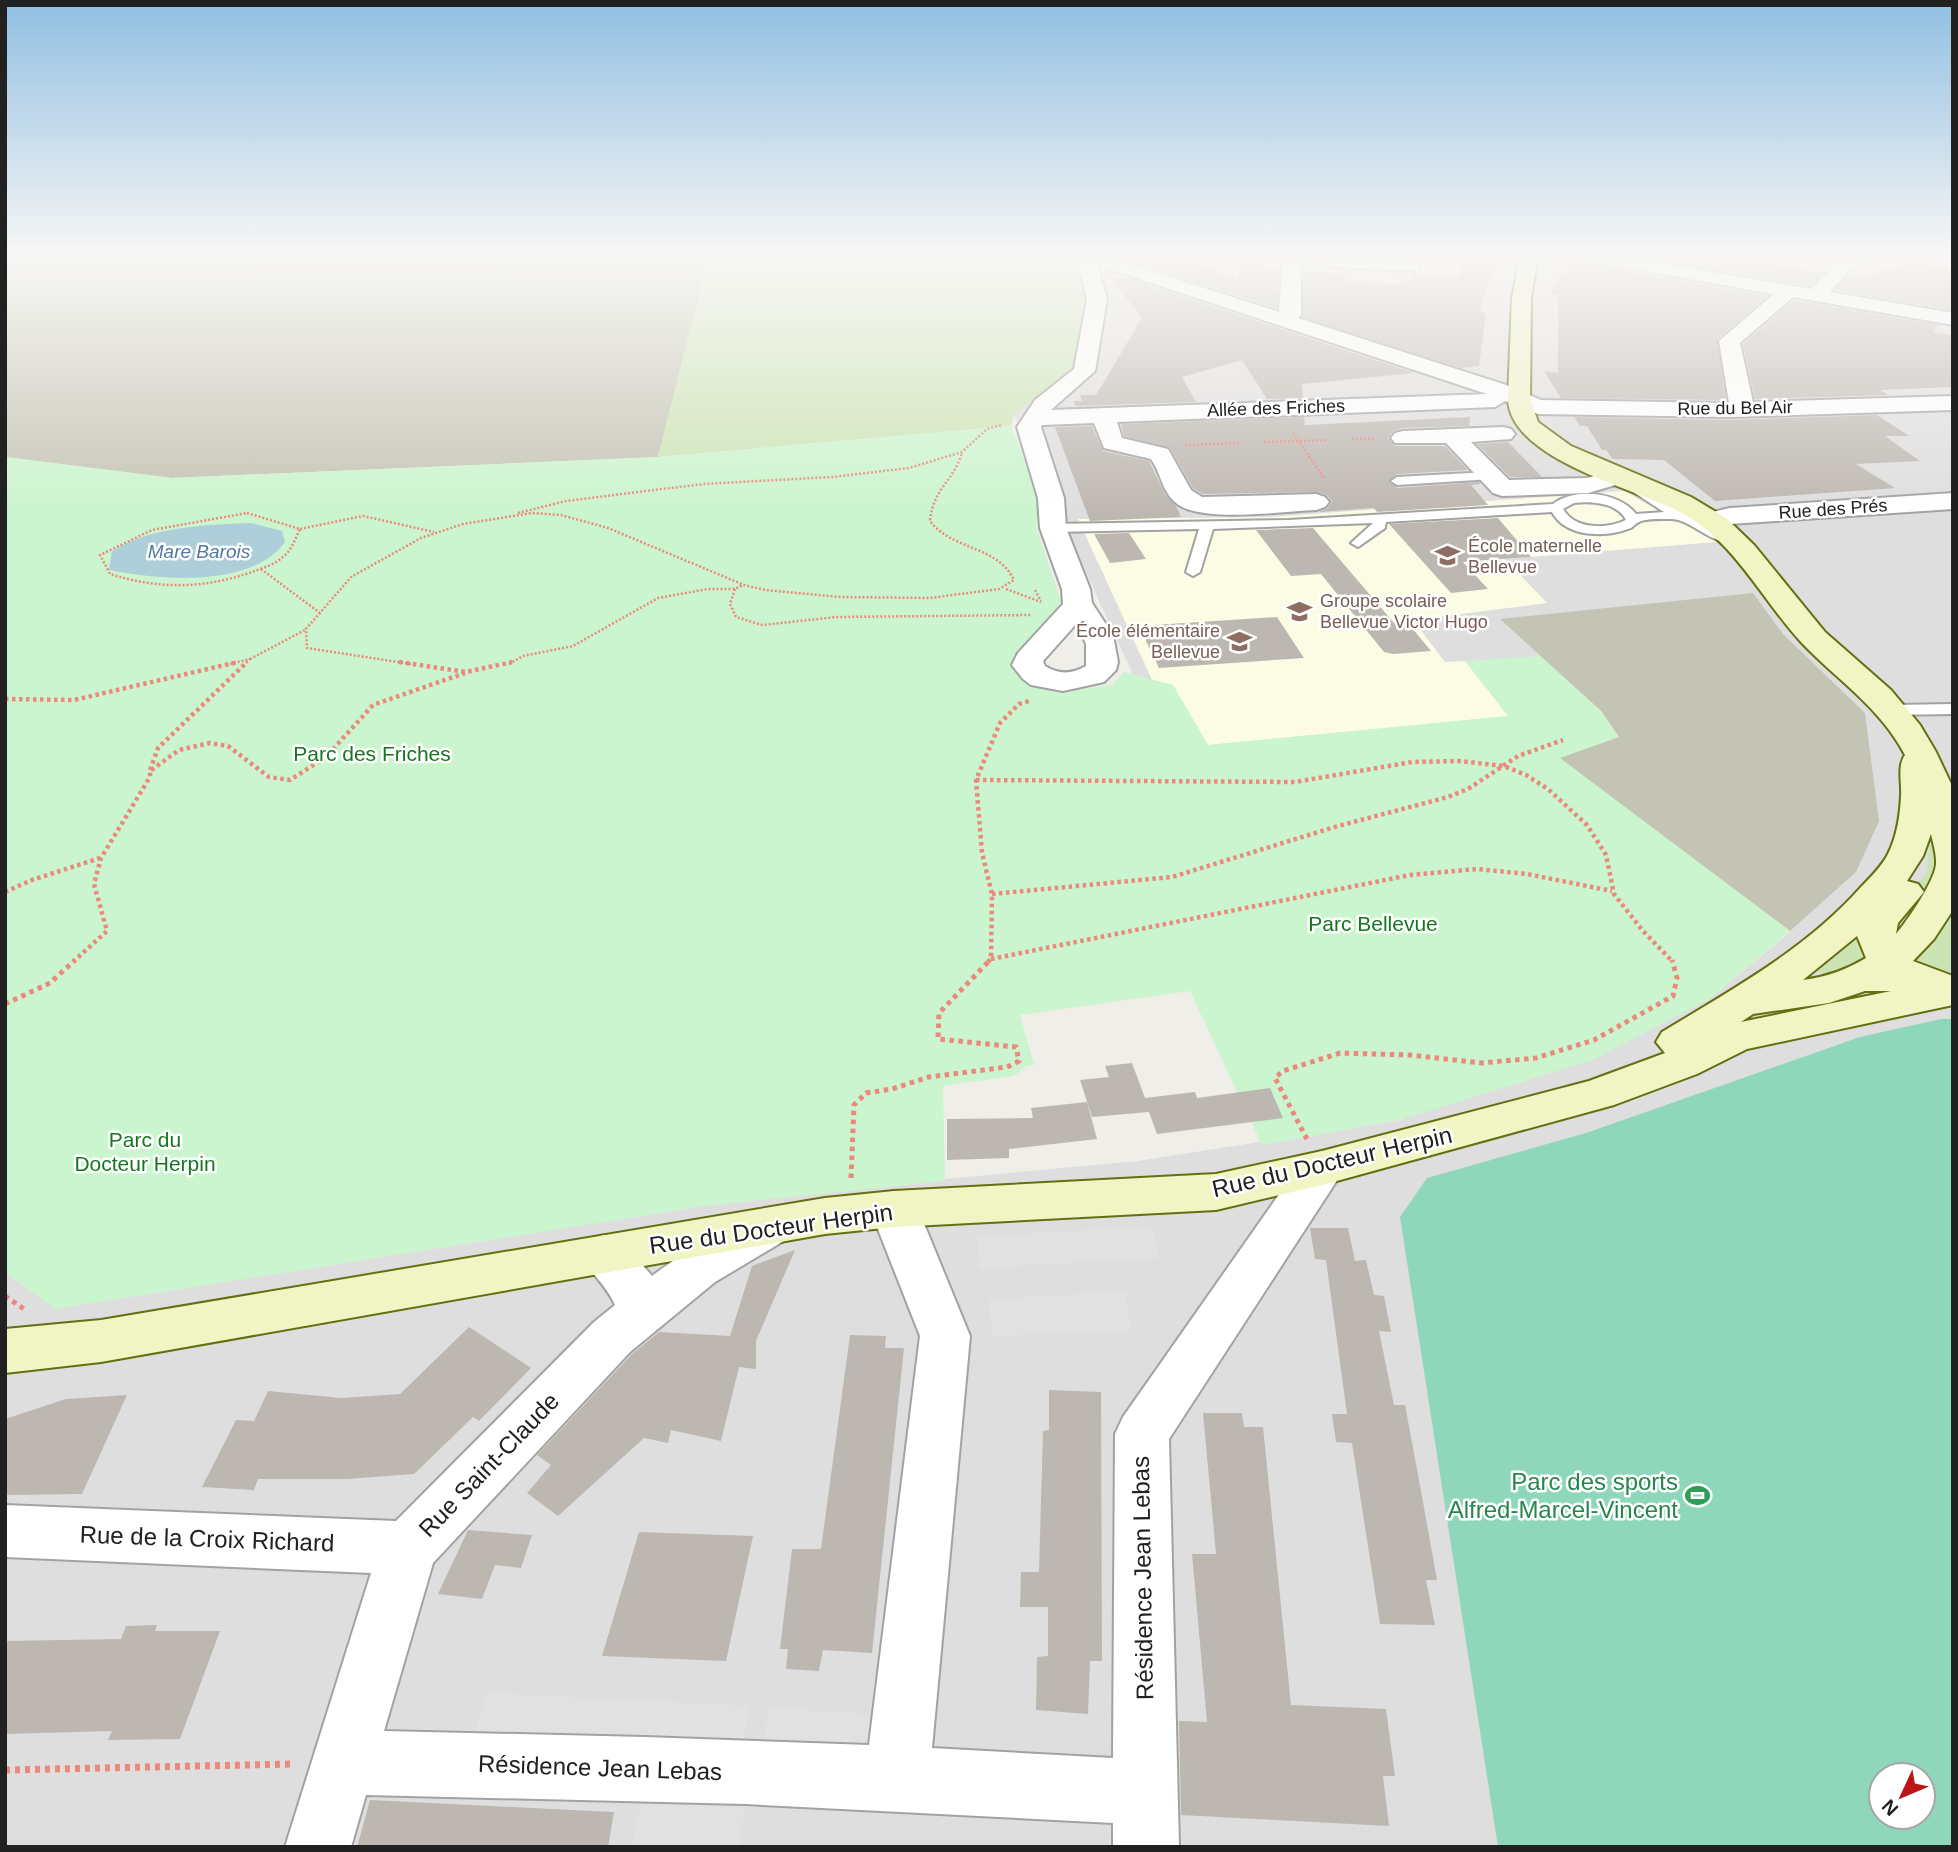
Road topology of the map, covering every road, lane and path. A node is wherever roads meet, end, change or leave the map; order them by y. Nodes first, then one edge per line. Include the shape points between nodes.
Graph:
1 (1089, 342) edge
2 (1353, 342) edge
3 (1521, 342) edge
4 (1728, 342) edge
5 (1518, 401) junction
6 (1953, 403) edge
7 (1745, 409) junction
8 (1103, 415) junction
9 (1020, 421) junction
10 (1292, 431) dead end
11 (1503, 434) dead end
12 (1452, 436) junction
13 (1403, 438) dead end
14 (1326, 440) dead end
15 (1298, 441) junction
16 (1264, 442) dead end
17 (1239, 443) dead end
18 (1227, 444) dead end
19 (962, 452) junction
20 (1488, 476) junction
21 (1620, 476) junction
22 (1397, 481) dead end
23 (1321, 491) joint
24 (1953, 501) edge
25 (1556, 508) junction
26 (507, 515) junction
27 (1677, 515) junction
28 (1379, 518) junction
29 (1633, 518) junction
30 (1713, 520) junction
31 (1207, 525) junction
32 (1053, 528) junction
33 (300, 529) junction
34 (434, 533) junction
35 (1358, 543) dead end
36 (1737, 543) junction
37 (260, 568) junction
38 (1193, 572) dead end
39 (743, 584) junction
40 (734, 589) junction
41 (1006, 589) junction
42 (1035, 590) dead end
43 (320, 612) junction
44 (1070, 612) joint
45 (306, 629) junction
46 (250, 659) junction
47 (466, 672) junction
48 (5, 699) edge
49 (1019, 704) dead end
50 (1953, 709) edge
51 (1892, 710) junction
52 (1563, 740) dead end
53 (1502, 766) junction
54 (150, 771) junction
55 (976, 779) junction
56 (1940, 820) edge
57 (101, 858) junction
58 (1953, 859) edge
59 (1953, 867) edge
60 (1612, 891) junction
61 (5, 892) edge
62 (992, 894) junction
63 (991, 959) junction
64 (1872, 977) junction
65 (1953, 982) edge
66 (1953, 991) edge
67 (5, 1004) edge
68 (1737, 1020) junction
69 (1322, 1168) junction
70 (872, 1211) junction
71 (771, 1225) junction
72 (604, 1254) junction
73 (643, 1311) junction
74 (101, 1341) junction
75 (5, 1351) edge
76 (5, 1374) edge
77 (5, 1531) edge
78 (408, 1548) junction
79 (345, 1763) junction
80 (6, 1772) edge
81 (897, 1778) junction
82 (1146, 1819) edge
83 (318, 1847) edge

1 - 9 street via 1084,371
2 - 5 street via 1498,390
3 - 5 street
4 - 7 street
5 - 7 street, Rue du Bel Air via 1538,407
5 - 8 street, Allée des Friches
5 - 21 street via 1538,434
6 - 7 street, Rue du Bel Air
8 - 9 street, Allée des Friches
8 - 23 street via 1112,443 1159,454 1183,499 1192,504
9 - 19 path via 987,429
9 - 32 street via 1029,427 1051,498
10 - 15 path
11 - 12 street
12 - 13 street
12 - 20 street
14 - 15 path
15 - 16 path
15 - 23 path
17 - 18 path
19 - 26 path via 892,471 703,484 566,501
19 - 41 path via 933,497 930,521 946,538 976,549 1008,569 1014,580
20 - 21 street via 1507,489 1588,485
20 - 22 lane
21 - 27 lane
21 - 30 street
24 - 30 street, Rue des Prés
25 - 28 lane
25 - 29 lane via 1568,500 1597,500 1623,508
25 - 29 lane via 1569,523 1589,528 1623,528
26 - 34 path
26 - 39 path via 559,514 635,539
27 - 29 lane
27 - 36 lane
28 - 31 lane
28 - 35 lane via 1380,525
30 - 36 street
31 - 32 lane
31 - 38 lane
32 - 44 street via 1076,589
33 - 34 path via 363,516
33 - 37 path via 287,554
33 - 37 path via 247,513 205,518 155,529 119,542 100,555 110,575 160,586 224,582
34 - 43 path via 351,578
36 - 51 street via 1807,630
37 - 43 path
39 - 40 path
39 - 41 path via 793,593 895,599 960,598
40 - 44 path via 730,604 736,617 764,626 873,616
40 - 47 path via 658,598 573,646
41 - 42 path via 1041,602
43 - 45 path
45 - 46 path
45 - 47 path via 307,648
46 - 48 path via 74,700
46 - 54 path via 158,748
47 - 54 path via 373,705 326,757 290,780 269,777 228,746 210,743 179,750
49 - 55 path via 1000,723
50 - 51 lane
51 - 56 street via 1915,745 1918,773
52 - 53 path
53 - 55 path via 1400,763 1295,782
53 - 60 path via 1529,777 1573,810 1592,831 1610,863
53 - 62 path via 1448,797 1172,877
54 - 57 path
55 - 62 path via 982,853
56 - 58 street
56 - 64 street via 1922,855 1916,880 1879,922 1880,950
56 - 68 street via 1910,847 1897,870 1843,931
57 - 61 path
57 - 67 path via 94,884 107,931 50,983
59 - 64 street via 1944,896 1909,944
60 - 63 path via 1477,869 1410,875
60 - 69 path via 1672,957 1678,972 1673,996 1594,1040 1535,1058 1481,1063 1340,1053 1283,1071 1275,1078
62 - 63 path
63 - 70 path via 939,1013 938,1039 1016,1047 1019,1061 866,1093 854,1105
64 - 65 street
64 - 66 street
64 - 68 street
66 - 68 street, Rue du Docteur Herpin
68 - 69 street, Rue du Docteur Herpin via 1682,1063 1611,1090
69 - 70 street, Rue du Docteur Herpin via 1216,1192
69 - 82 street, Résidence Jean Lebas via 1142,1433
70 - 71 street, Rue du Docteur Herpin
70 - 81 street via 945,1336
71 - 72 street, Rue du Docteur Herpin
71 - 73 street, Rue Saint-Claude via 698,1268
72 - 73 street via 631,1283
72 - 74 street, Rue du Docteur Herpin
73 - 78 street, Rue Saint-Claude via 612,1337
74 - 75 street, Rue du Docteur Herpin
74 - 76 street, Rue du Docteur Herpin
77 - 78 street, Rue de la Croix Richard
78 - 79 street, Rue Saint-Claude
79 - 80 path
79 - 81 street, Résidence Jean Lebas
79 - 83 street, Rue Saint-Claude
81 - 82 street, Résidence Jean Lebas

